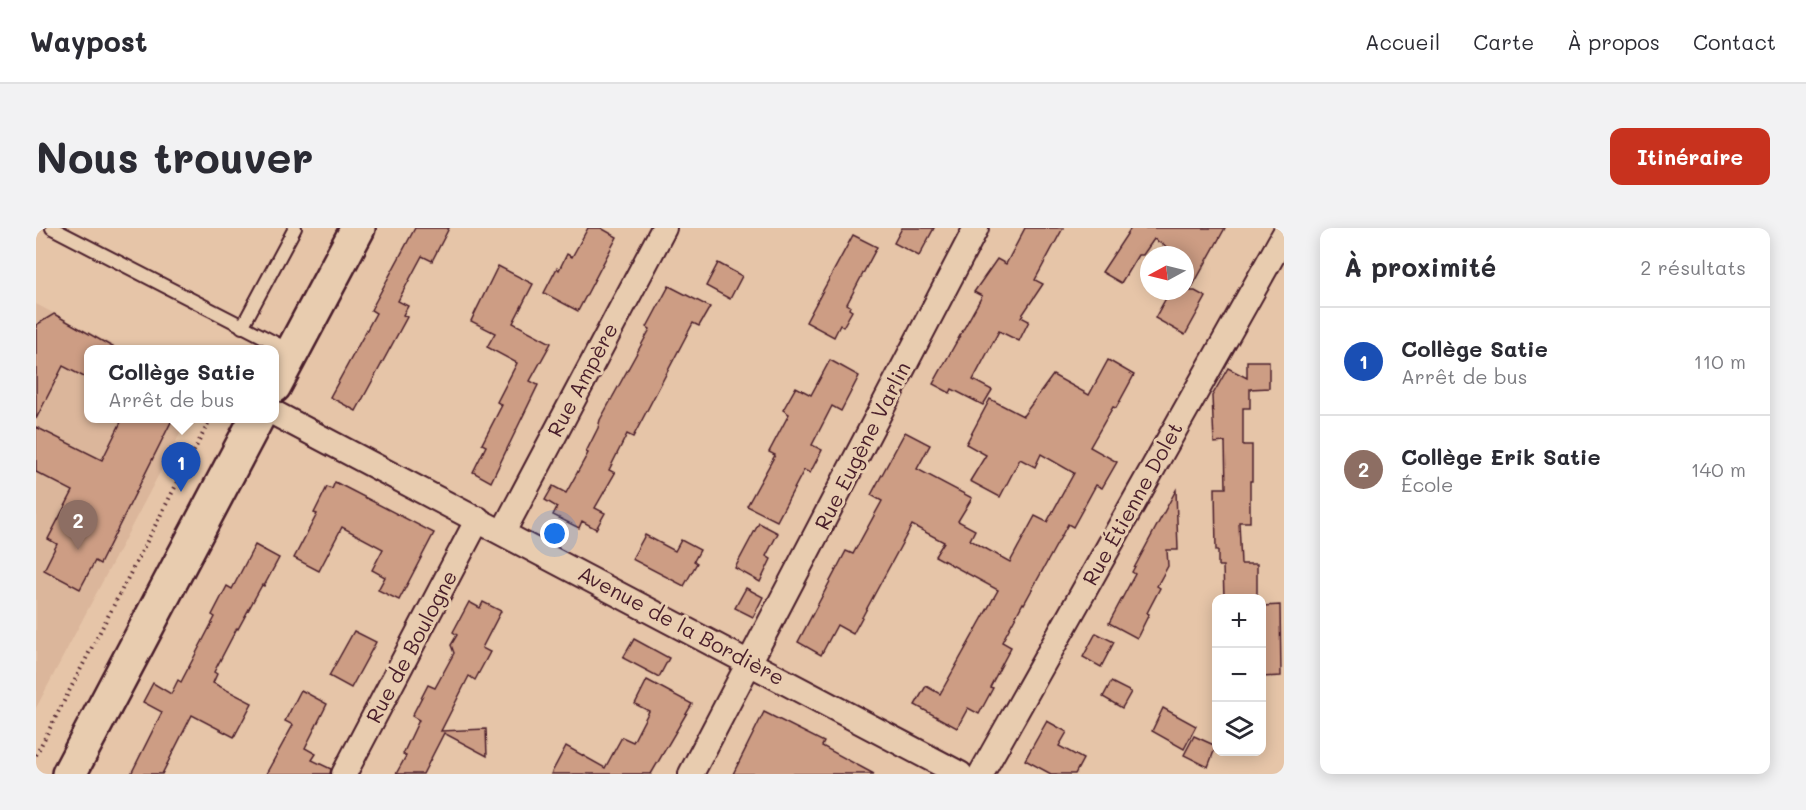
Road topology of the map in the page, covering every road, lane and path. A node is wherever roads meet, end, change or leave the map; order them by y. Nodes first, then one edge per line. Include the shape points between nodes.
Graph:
1 (52, 228) edge
2 (295, 228) edge
3 (358, 228) edge
4 (664, 228) edge
5 (976, 228) edge
6 (1284, 235) edge
7 (243, 327) junction
8 (292, 351) junction
9 (279, 376) edge
10 (279, 416) edge
11 (209, 423) edge
12 (254, 423) edge
13 (478, 519) junction
14 (503, 532) junction
15 (750, 663) junction
16 (36, 755) edge
17 (69, 774) edge
18 (344, 774) edge
19 (691, 774) edge
20 (960, 774) edge
21 (981, 774) edge

1 - 7 lane
2 - 7 lane
3 - 8 street
4 - 14 street, Rue Ampère
5 - 15 street, Rue Eugène Varlin
6 - 21 street, Rue Étienne Dolet
7 - 8 lane
8 - 9 street
10 - 13 street, Avenue de la Bordière
11 - 16 path
12 - 17 street
13 - 14 street, Avenue de la Bordière
13 - 18 street, Rue de Boulogne
14 - 15 street, Avenue de la Bordière
15 - 19 street, Rue Eugène Varlin
15 - 20 street, Avenue de la Bordière

